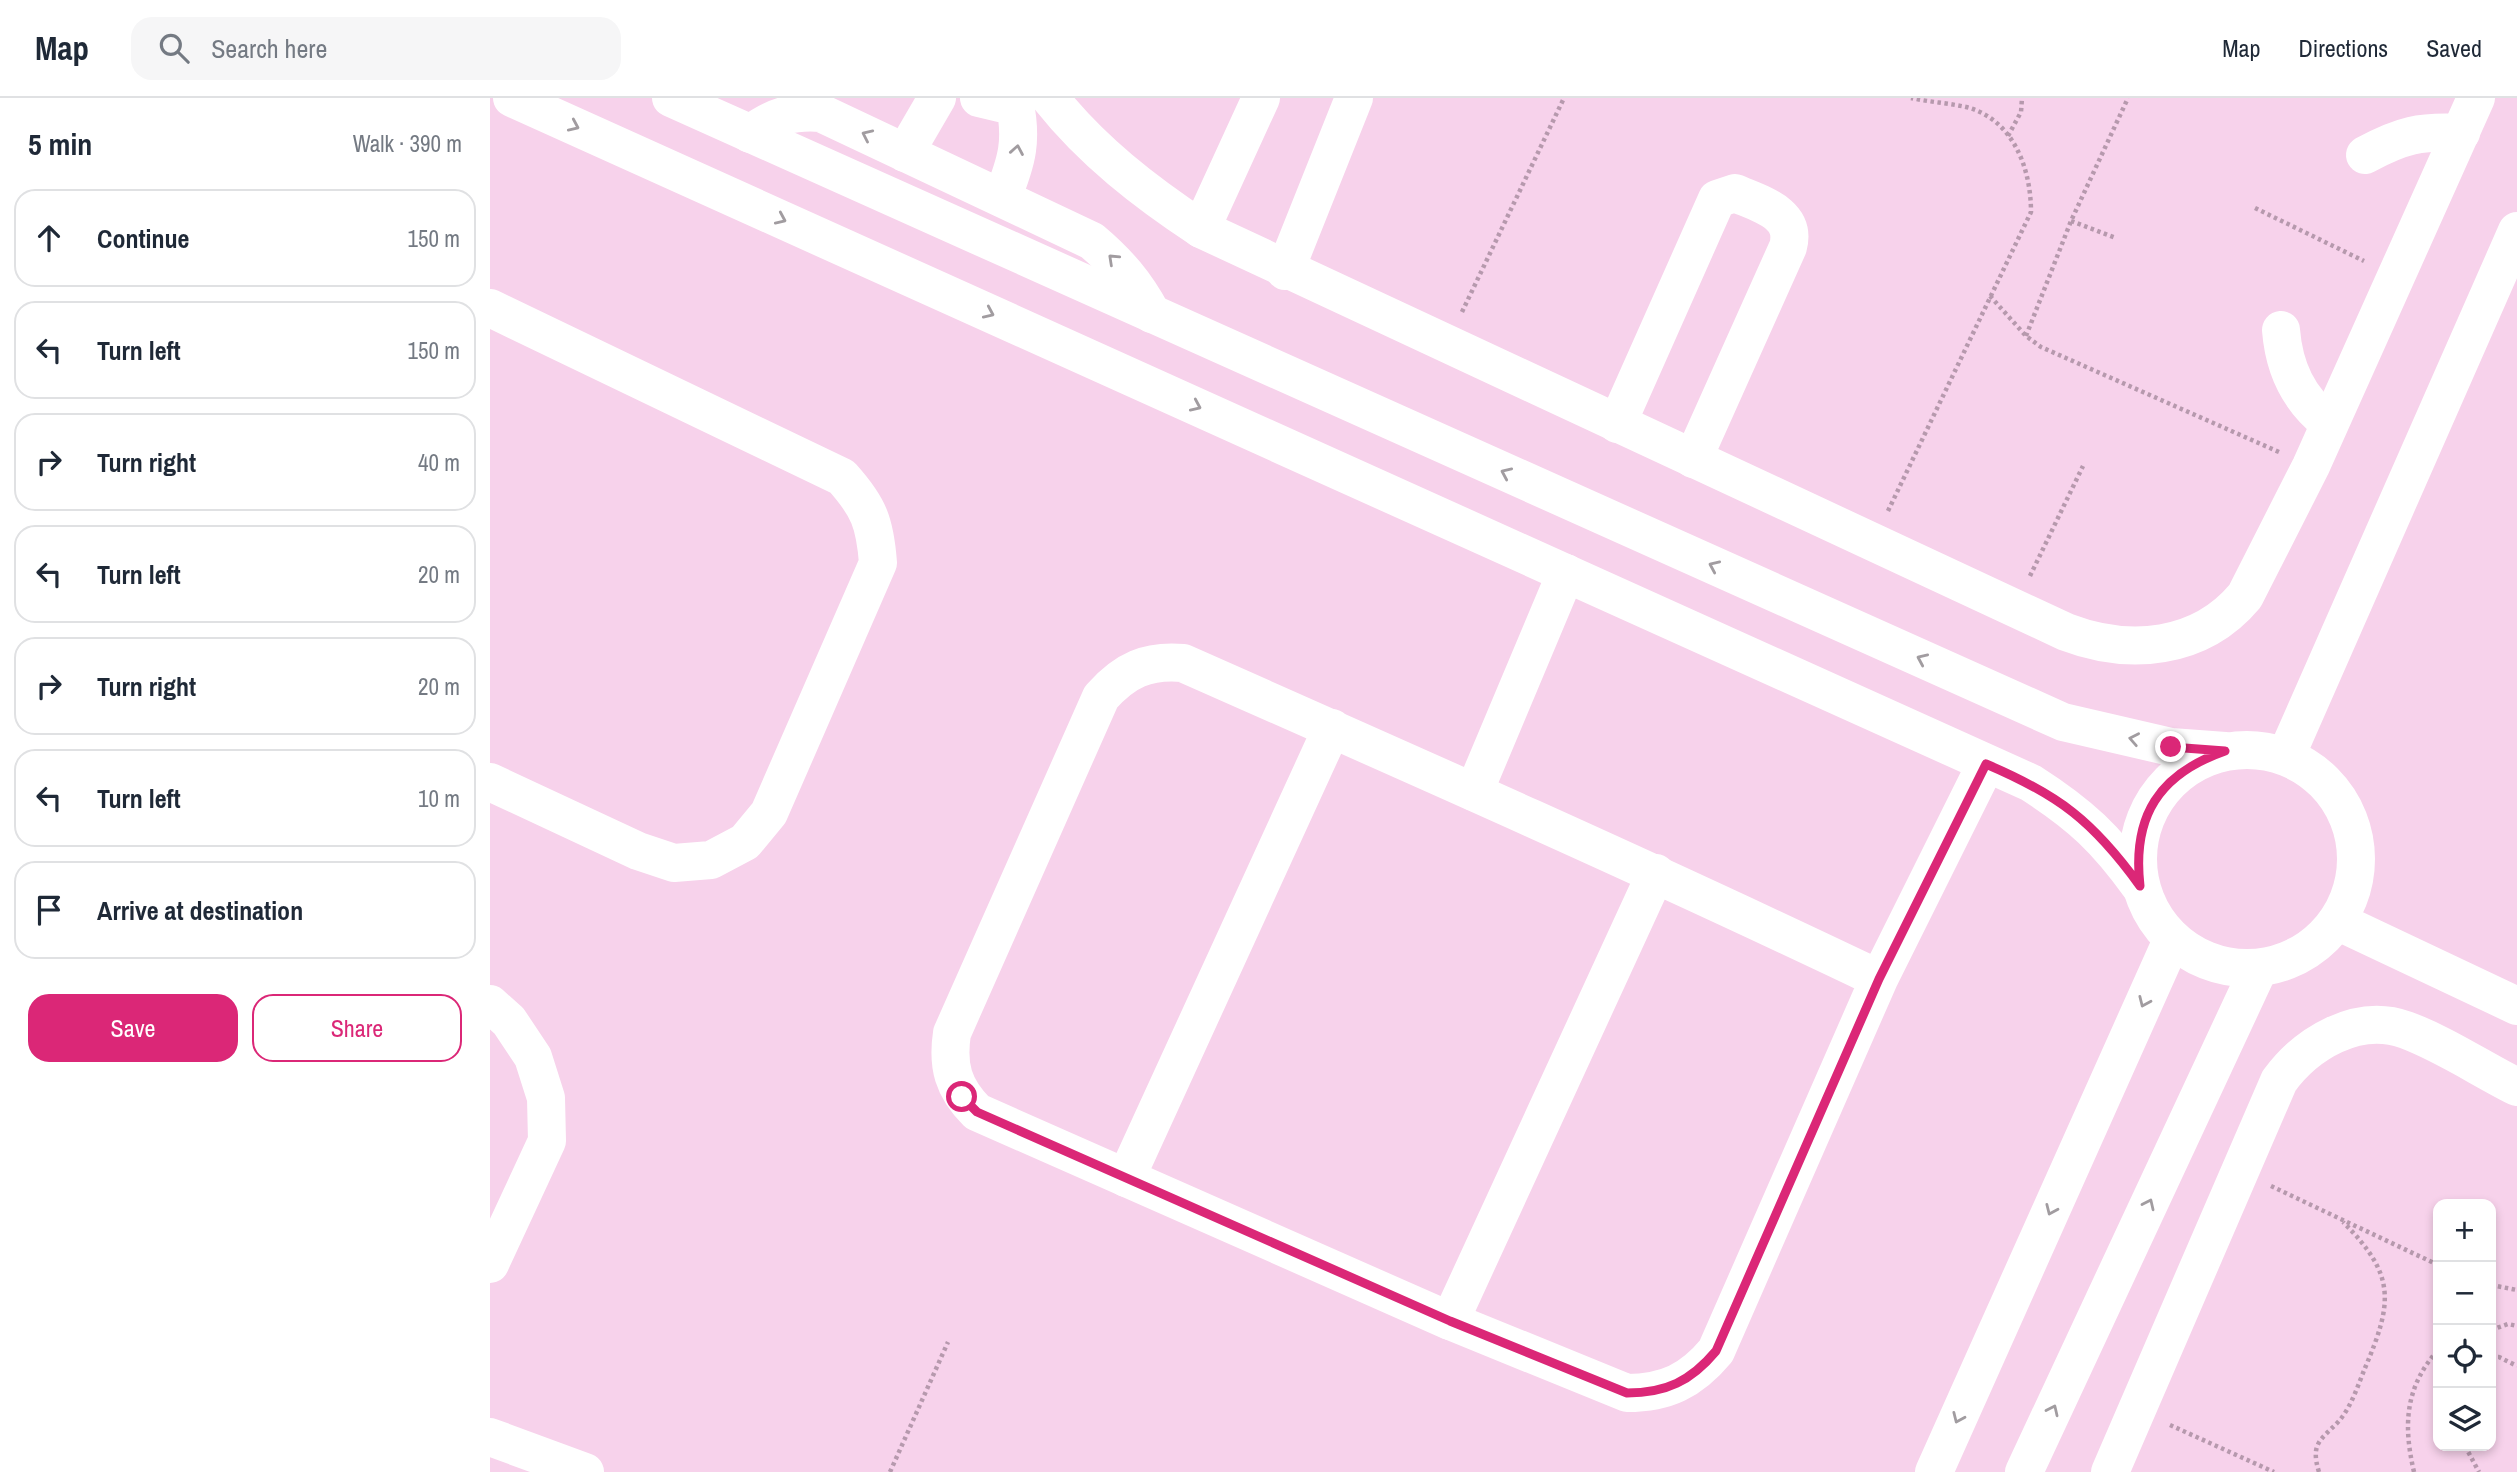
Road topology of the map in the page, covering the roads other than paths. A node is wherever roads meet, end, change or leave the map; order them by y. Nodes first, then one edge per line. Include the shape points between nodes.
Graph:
1 (512, 98) edge
2 (671, 98) edge
3 (937, 98) edge
4 (1261, 98) edge
5 (1354, 98) edge
6 (2476, 98) edge
7 (1015, 99) edge
8 (2461, 133) junction
9 (750, 134) junction
10 (905, 153) junction
11 (2365, 155) dead end
12 (1002, 198) junction
13 (1201, 229) junction
14 (2517, 231) edge
15 (1285, 271) junction
16 (490, 308) edge
17 (1152, 314) junction
18 (2281, 330) dead end
19 (1617, 424) junction
20 (2329, 424) junction
21 (1693, 459) junction
22 (1566, 573) junction
23 (1332, 729) junction
24 (2225, 751) junction
25 (2286, 756) junction
26 (1986, 764) junction
27 (490, 782) edge
28 (1474, 792) junction
29 (1656, 873) junction
30 (2140, 886) junction
31 (2337, 921) junction
32 (2172, 940) junction
33 (2259, 968) junction
34 (1879, 979) junction
35 (490, 1004) edge
36 (2517, 1006) edge
37 (2517, 1087) edge
38 (1126, 1178) junction
39 (490, 1264) edge
40 (1450, 1321) junction
41 (490, 1437) edge
42 (585, 1472) edge
43 (1934, 1472) edge
44 (2024, 1472) edge
45 (2110, 1472) edge

1 -> 22 street
2 - 9 street
3 - 10 street
4 - 13 street
5 - 15 street
6 - 8 street
12 -> 7 street via 1019,150
7 - 13 street via 1091,144
8 - 11 street via 2423,132
8 - 20 street
10 -> 9 street via 821,113 796,112 770,119
9 - 17 street
10 - 12 street
17 -> 12 street via 1117,261 1092,241
13 - 15 street
14 - 25 street
15 - 19 street
16 - 27 street via 842,477 864,501 876,531 878,563 769,813 745,842 711,860 674,863 638,851
24 -> 17 street via 2171,747 2063,722
18 - 20 street via 2292,381 2311,409
19 - 21 street
19 - 21 street via 1717,199 1735,193 1774,211 1787,223 1790,239
20 - 21 street via 2245,596 2232,611 2196,634 2154,645 2110,645 2077,636
22 - 26 street
22 - 28 street
23 - 28 street
23 - 38 street
23 - 38 street via 1183,663 1161,661 1136,667 1101,697 952,1032 948,1055 962,1097 977,1112
24 - 25 street via 2246,749
24 - 30 street via 2197,761 2173,778 2154,800 2140,837
25 - 31 street via 2314,772 2337,795 2351,824 2357,856 2355,878
26 - 30 street via 2031,783 2074,810 2110,845
26 - 34 street
28 - 29 street
29 - 34 street
29 - 40 street
30 - 32 street via 2152,915
31 - 33 street via 2316,944 2289,960
31 - 36 street
32 - 33 street via 2198,958
32 -> 43 street
44 -> 33 street
34 - 40 street via 1716,1351 1701,1370 1678,1385 1651,1393 1627,1393
35 - 39 street via 509,1021 533,1057 546,1098 547,1141
37 - 45 street via 2404,1030 2383,1027 2342,1032 2306,1050 2285,1073 2239,1170
38 - 40 street
41 - 42 street

